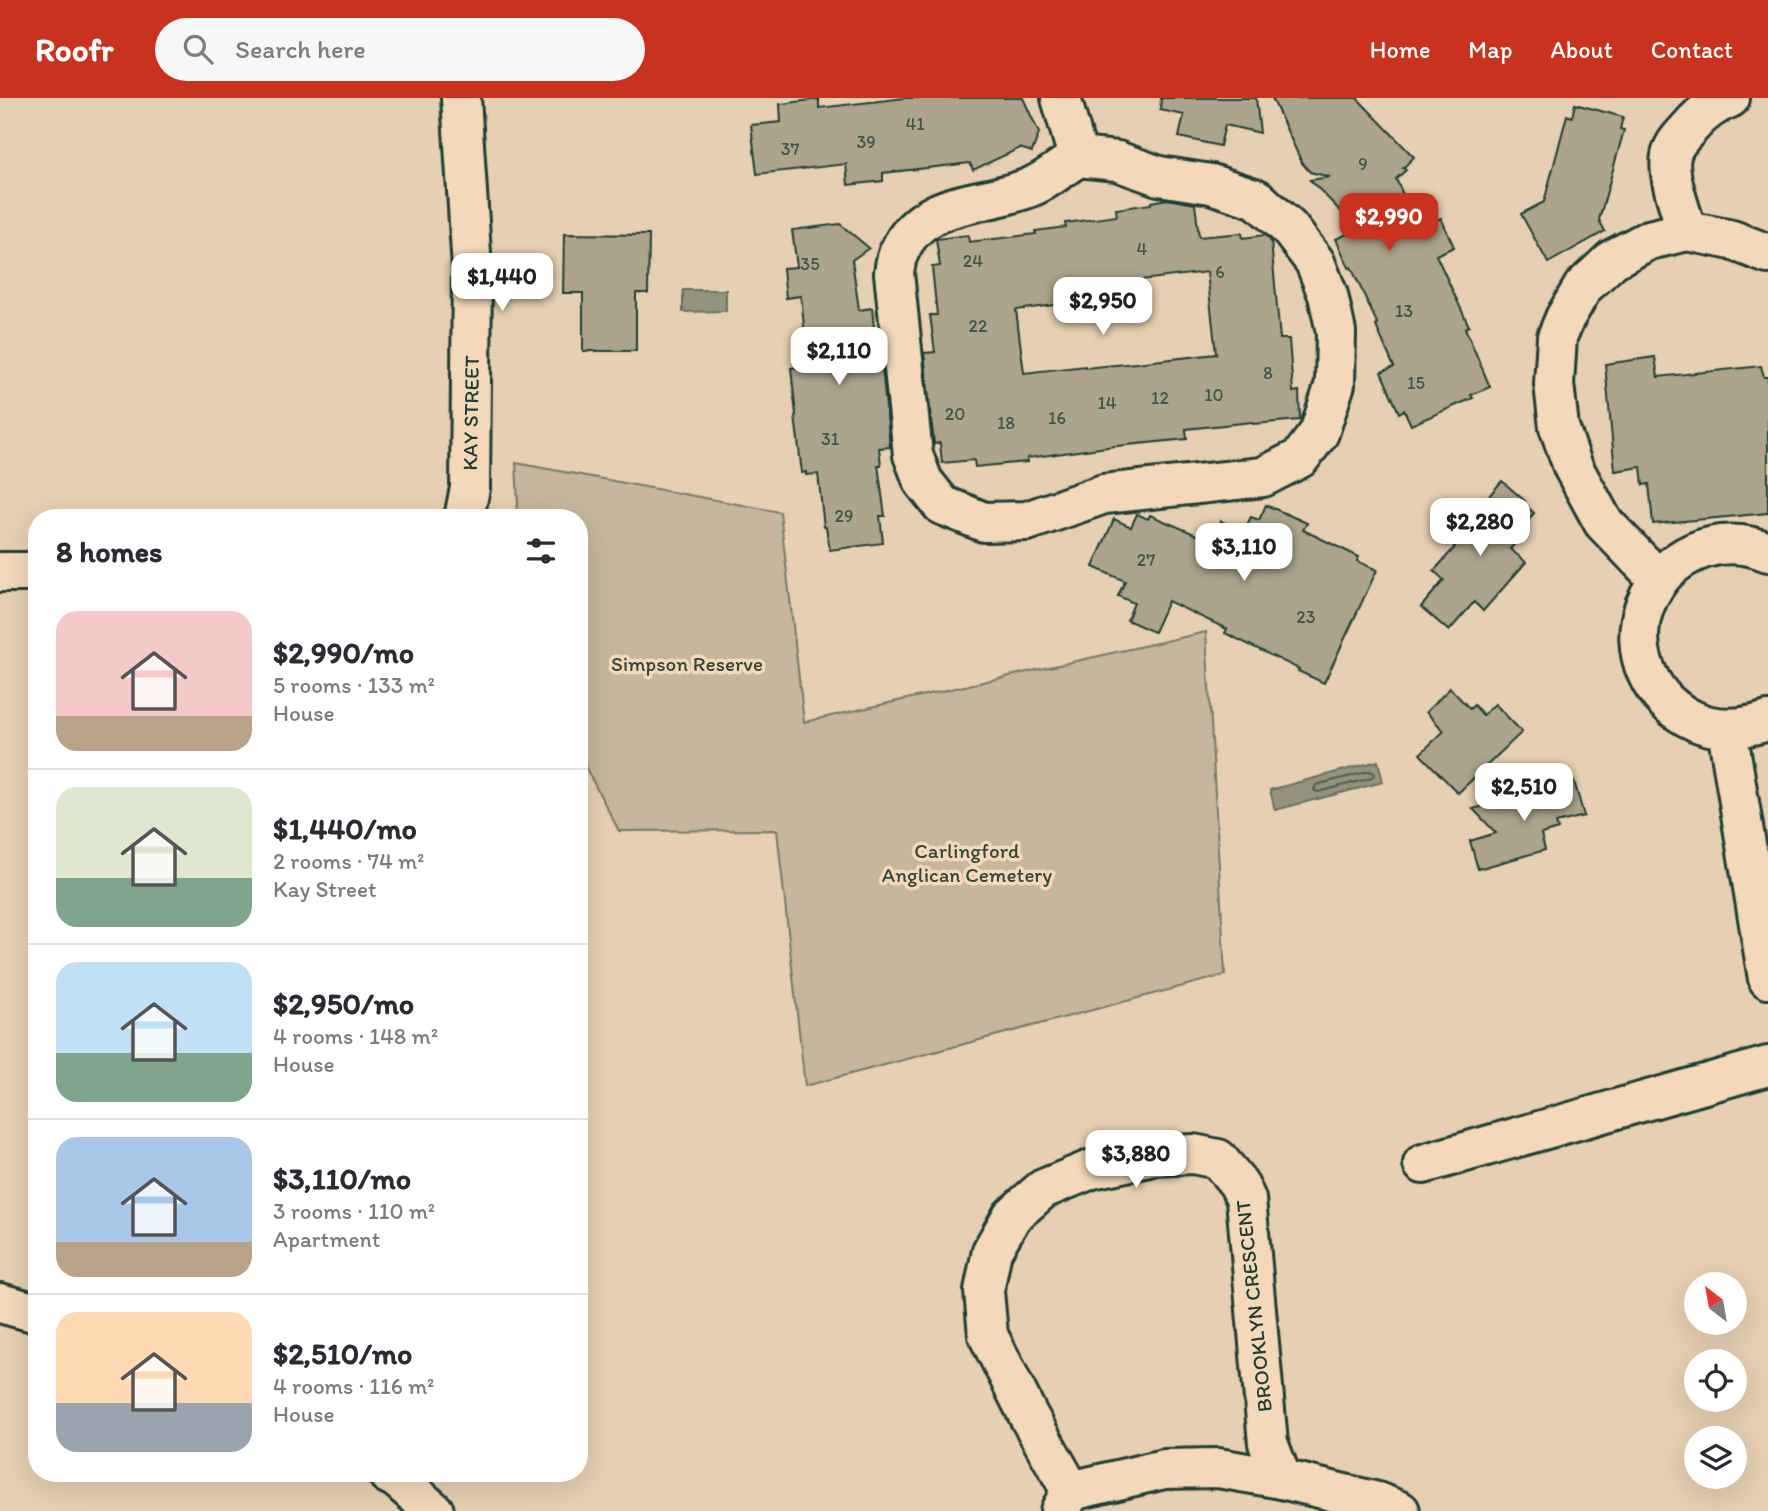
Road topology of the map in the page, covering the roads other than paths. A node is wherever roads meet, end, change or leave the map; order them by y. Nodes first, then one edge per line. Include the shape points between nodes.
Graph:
1 (461, 98) edge
2 (1061, 98) edge
3 (1730, 98) edge
4 (1078, 157) junction
5 (1687, 231) junction
6 (1768, 254) edge
7 (466, 509) edge
8 (1768, 552) edge
9 (0, 572) edge
10 (28, 572) edge
11 (1658, 579) junction
12 (1752, 725) edge
13 (1768, 979) edge
14 (1768, 1066) edge
15 (1423, 1164) dead end
16 (0, 1303) edge
17 (28, 1310) edge
18 (1282, 1479) junction
19 (401, 1482) edge
20 (1066, 1501) edge
21 (434, 1511) edge
22 (1400, 1511) edge

1 - 7 main road, KAY STREET via 472,269 470,488
2 - 4 main road
3 - 5 main road via 1697,119 1671,153 1670,171
4 - 4 main road via 1117,161 1257,199 1289,228 1315,262 1336,332 1335,384 1320,433 1300,458 1263,477 1104,494 1027,521 984,522 942,505 923,481 913,455 894,273 898,253 923,220 950,207 1034,186
5 - 6 main road via 1732,240
5 - 11 main road via 1649,240 1614,259 1583,287 1557,337 1554,384 1559,427 1573,467 1603,522
8 - 11 main road via 1736,544 1707,547 1680,559
9 - 10 main road
11 - 12 main road via 1640,618 1638,646 1646,674 1661,697 1682,715 1708,726
12 - 13 main road via 1729,741
14 - 15 main road
16 - 17 main road
18 - 20 main road via 1218,1468 1164,1469
18 - 20 main road, BROOKLYN CRESCENT via 1268,1443 1246,1199 1218,1159 1193,1154 1155,1156 1092,1169 1043,1189 1012,1216 992,1251 984,1291 988,1335
18 - 22 main road
19 - 21 main road

